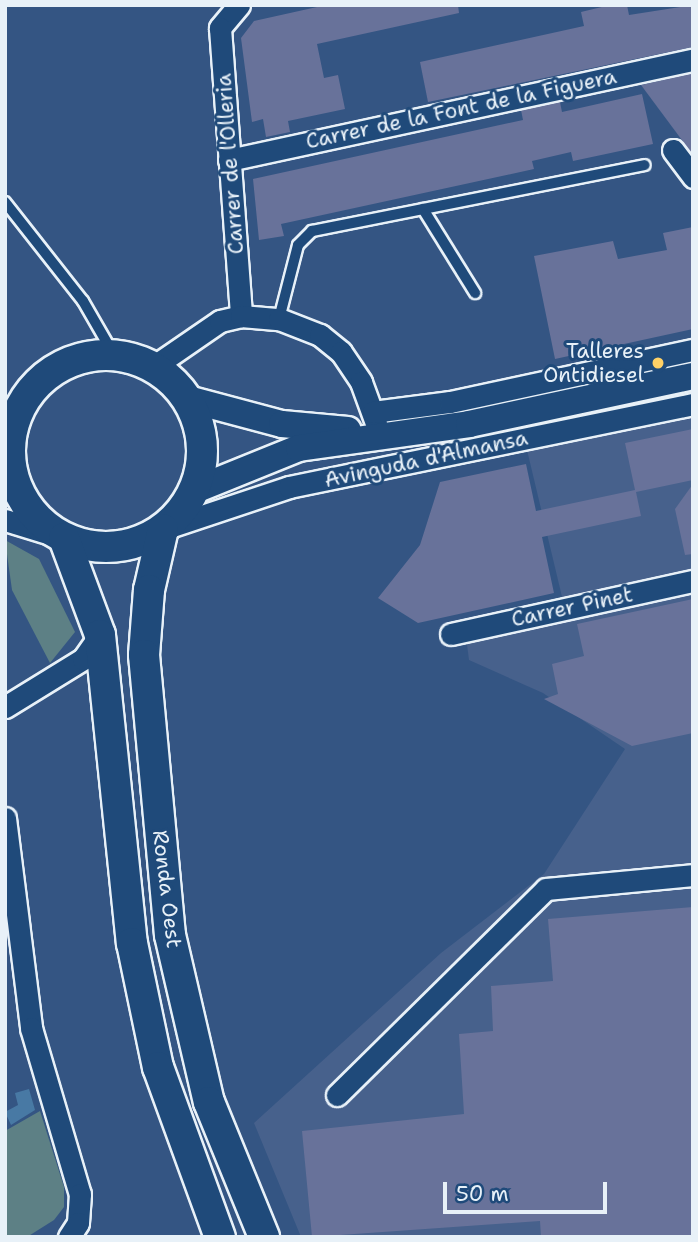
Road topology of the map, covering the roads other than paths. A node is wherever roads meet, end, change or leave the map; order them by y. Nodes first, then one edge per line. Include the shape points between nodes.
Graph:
1 (233, 9) edge
2 (693, 60) edge
3 (673, 150) dead end
4 (229, 159) junction
5 (645, 164) dead end
6 (693, 177) edge
7 (5, 202) edge
8 (423, 209) junction
9 (475, 293) dead end
10 (241, 316) junction
11 (279, 319) junction
12 (693, 350) edge
13 (114, 355) junction
14 (153, 367) junction
15 (693, 376) edge
16 (188, 400) junction
17 (693, 404) edge
18 (11, 415) edge
19 (380, 426) junction
20 (195, 490) junction
21 (13, 511) edge
22 (163, 529) junction
23 (64, 538) junction
24 (693, 581) edge
25 (451, 634) dead end
26 (100, 635) junction
27 (5, 707) edge
28 (5, 818) edge
29 (693, 875) edge
30 (24, 986) junction
31 (5, 997) edge
32 (337, 1095) dead end
33 (69, 1237) edge
34 (220, 1237) edge
35 (264, 1237) edge

1 - 4 street, Carrer de l'Olleria via 220,28
2 - 4 street, Carrer de la Font de la Figuera
3 - 6 street
4 - 10 street, Carrer de l'Olleria
5 - 8 lane
7 - 13 lane via 83,301
8 - 9 lane
8 - 11 lane via 303,237
10 - 11 street
10 - 14 street via 204,329
11 - 19 street via 320,335 341,352
12 - 19 street, Avinguda d'Almansa via 450,402
13 - 14 main road
13 - 18 main road via 90,356 57,369
14 - 16 main road
15 - 19 street, Avinguda d'Almansa via 469,424
16 - 19 street, Avinguda d'Almansa via 282,424
16 - 20 main road via 200,428 203,460
17 - 22 street, Avinguda d'Almansa via 289,487
18 - 21 main road
19 - 20 street, Avinguda d'Almansa via 280,453
20 - 22 main road
21 - 23 main road
22 - 23 main road via 115,547
22 - 35 main road, Ronda Oest via 149,590 144,655 170,935 209,1102
23 - 26 main road, Ronda Oest
24 - 25 street, Carrer Pinet
26 - 27 street via 83,659
26 - 34 main road, Ronda Oest via 132,943 171,1113
28 - 30 street
29 - 32 street via 546,889
30 - 31 street
30 - 33 street via 81,1210

